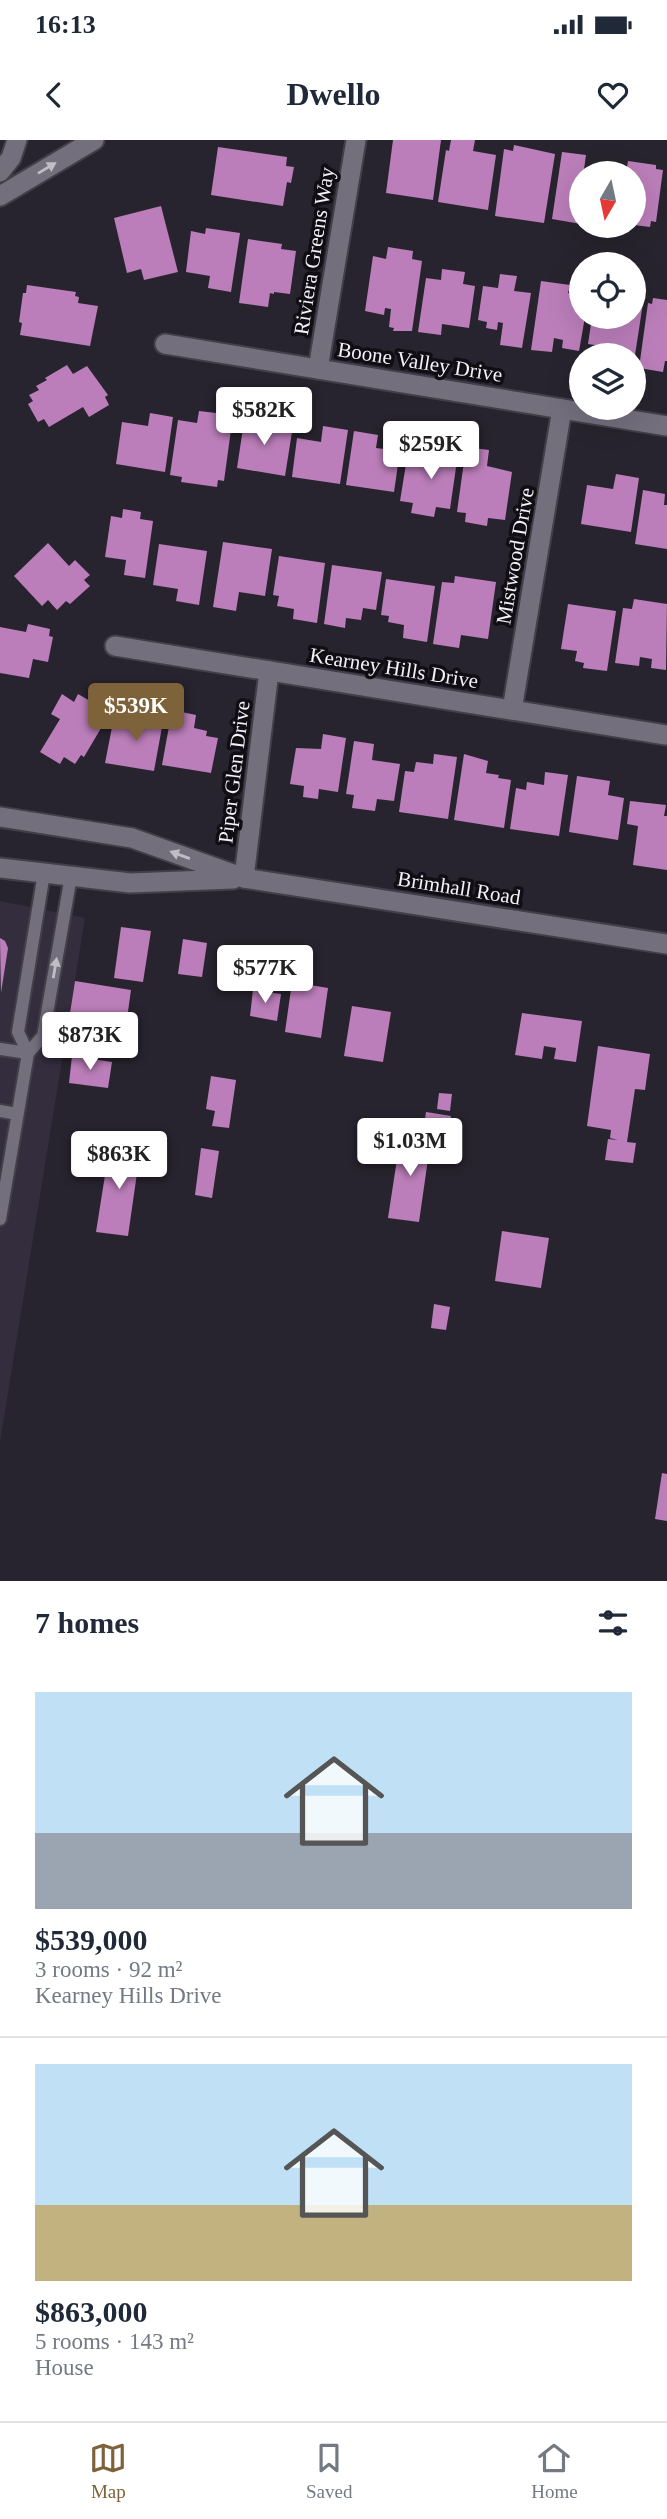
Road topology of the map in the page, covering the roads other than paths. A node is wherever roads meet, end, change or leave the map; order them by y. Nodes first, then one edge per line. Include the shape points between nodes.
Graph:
1 (17, 140) edge
2 (94, 140) edge
3 (356, 140) edge
4 (0, 172) edge
5 (0, 196) edge
6 (165, 344) dead end
7 (318, 369) junction
8 (562, 409) junction
9 (667, 426) edge
10 (115, 646) dead end
11 (269, 671) junction
12 (512, 710) junction
13 (666, 736) edge
14 (6, 820) edge
15 (0, 868) edge
16 (44, 873) junction
17 (71, 876) junction
18 (244, 878) junction
19 (667, 944) edge
20 (0, 1049) edge
21 (28, 1053) junction
22 (0, 1111) edge
23 (17, 1114) junction
24 (0, 1219) edge

1 - 4 street
5 -> 2 street
3 - 7 street, Riviera Greens Way
6 - 7 street, Boone Valley Drive
7 - 8 street, Boone Valley Drive
8 - 9 street, Boone Valley Drive
8 - 12 street, Mistwood Drive
10 - 11 street, Kearney Hills Drive
11 - 12 street, Kearney Hills Drive
11 - 18 street, Piper Glen Drive
12 - 13 street, Kearney Hills Drive
18 -> 14 street, Brimhall Road via 132,838
15 - 16 street, Brimhall Road
16 - 17 street, Brimhall Road
16 - 21 lane via 18,1032
17 - 18 street, Brimhall Road via 130,883
21 -> 17 lane via 43,1036
18 - 19 street, Brimhall Road
20 - 21 lane
21 - 23 lane
22 - 23 lane
23 - 24 lane

